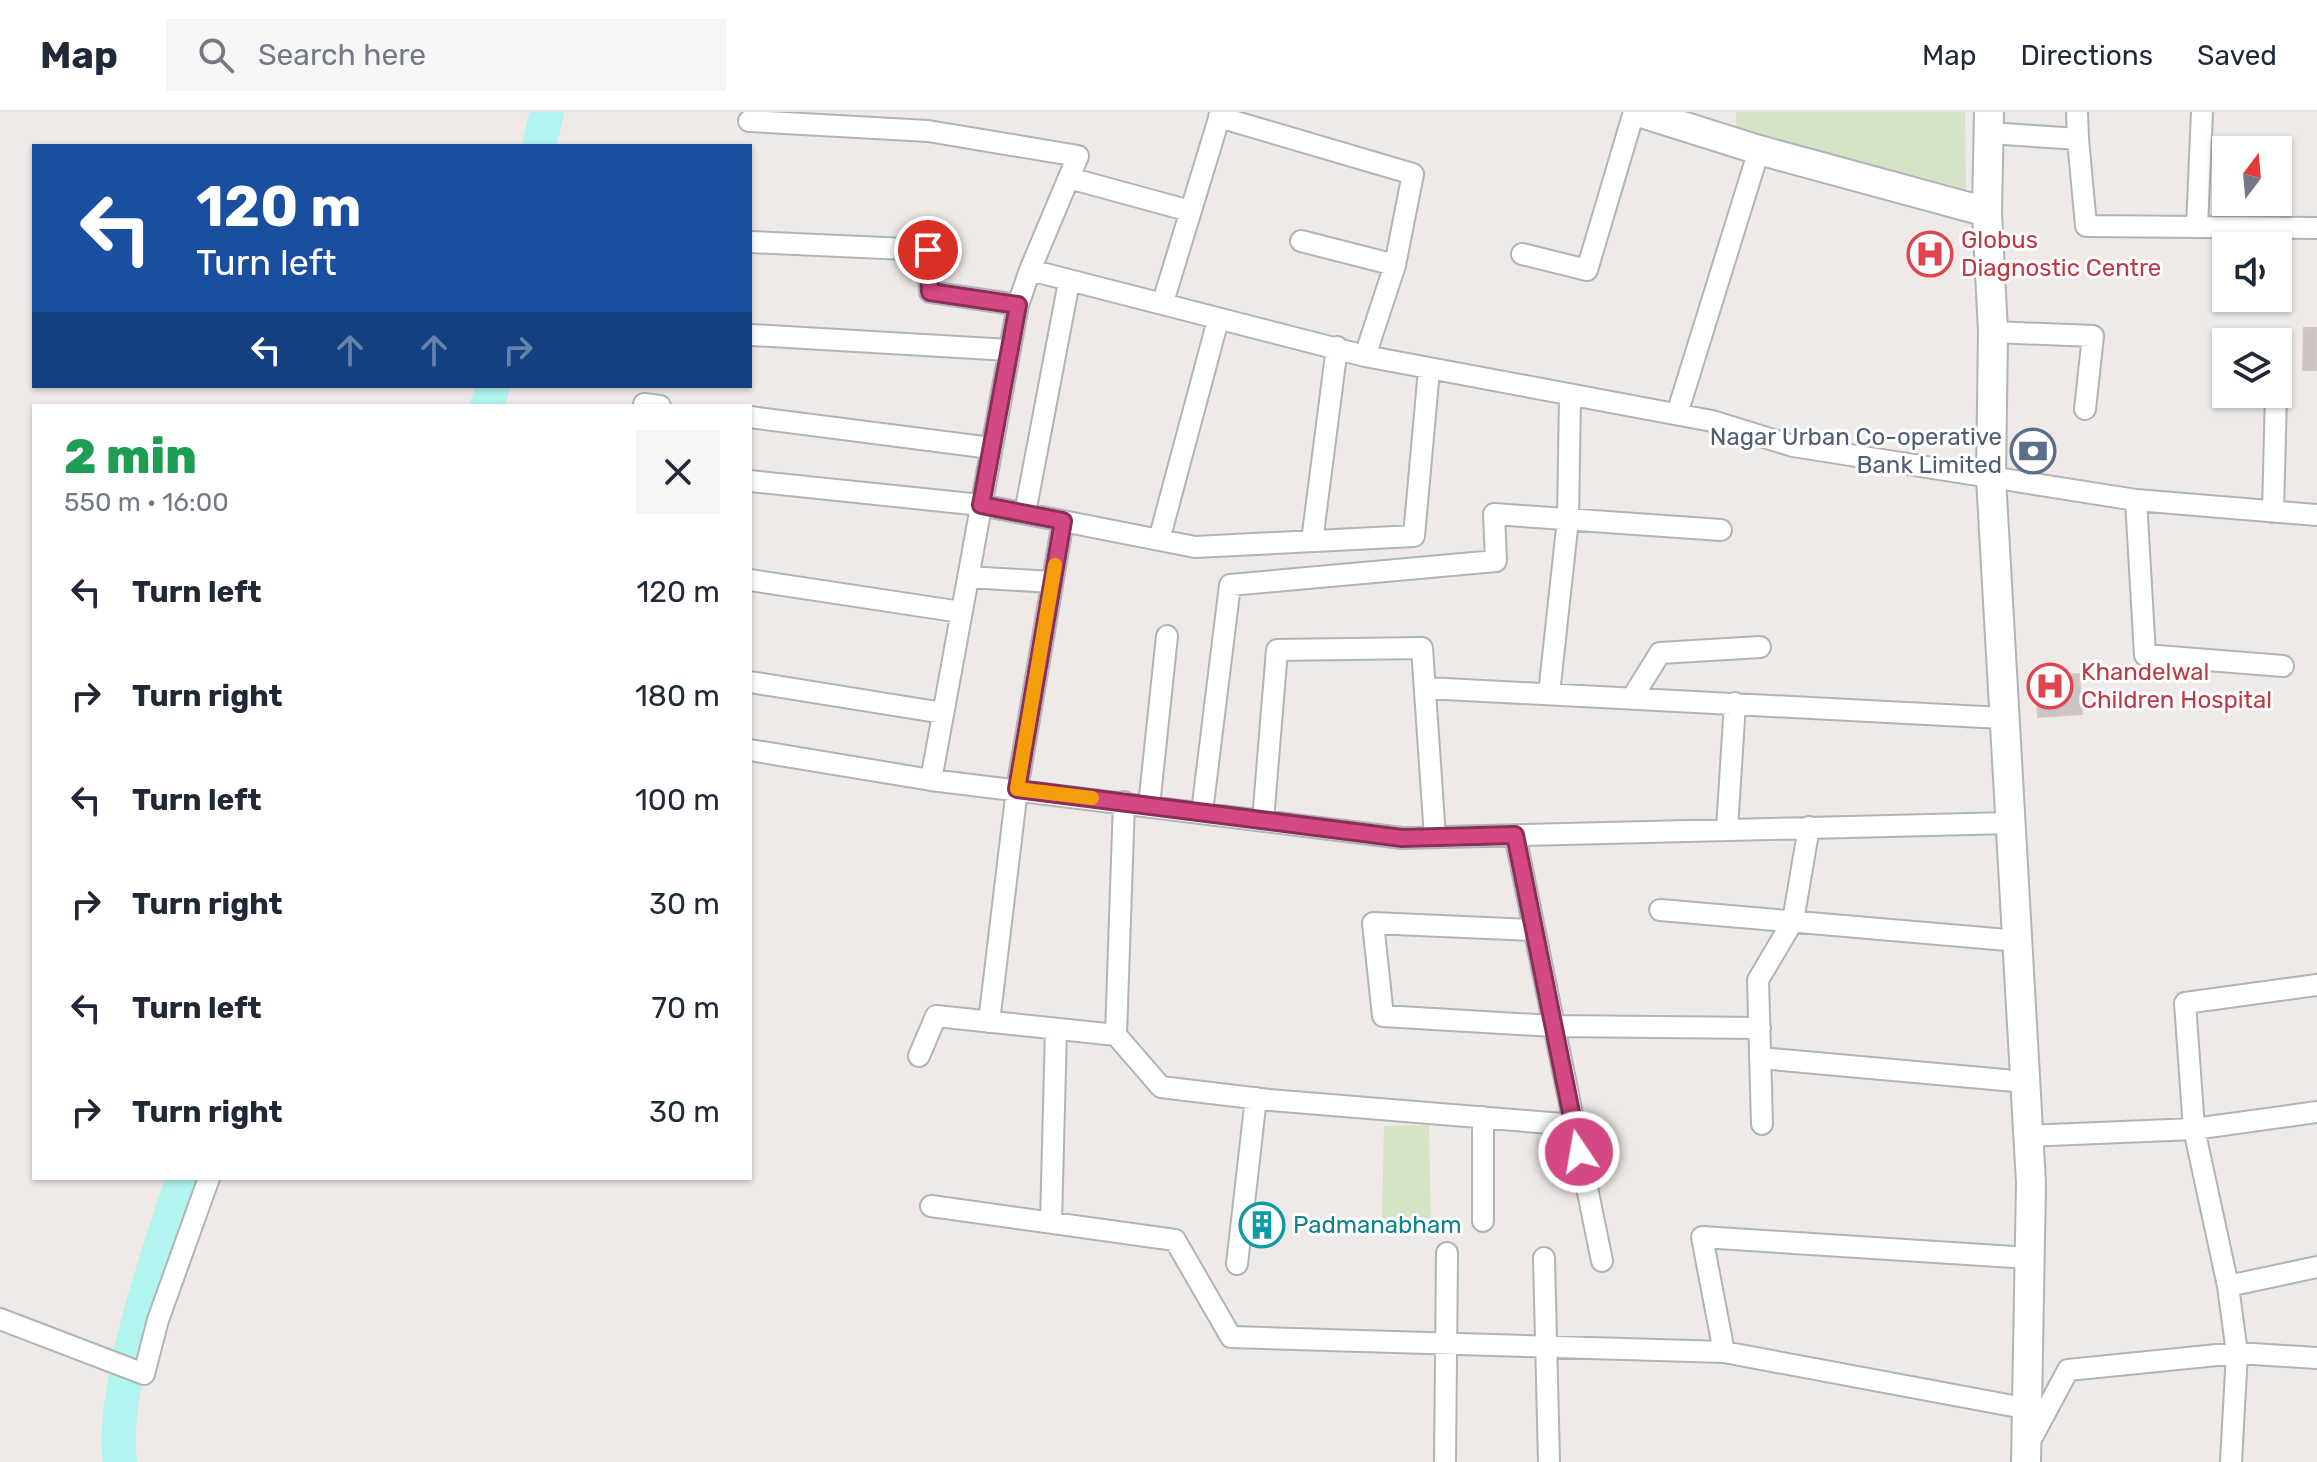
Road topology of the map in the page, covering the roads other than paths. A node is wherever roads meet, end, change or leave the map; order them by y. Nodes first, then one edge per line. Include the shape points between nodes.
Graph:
1 (2077, 112) edge
2 (2202, 112) edge
3 (1646, 113) edge
4 (1220, 114) edge
5 (749, 121) dead end
6 (1989, 123) edge
7 (2078, 139) junction
8 (1759, 150) junction
9 (1069, 178) junction
10 (1190, 211) junction
11 (1987, 212) junction
12 (2197, 227) junction
13 (2317, 228) edge
14 (1301, 241) dead end
15 (752, 242) edge
16 (1522, 254) dead end
17 (1395, 265) junction
18 (1030, 270) junction
19 (1069, 282) junction
20 (1163, 302) junction
21 (1018, 305) junction
22 (1218, 320) junction
23 (1993, 332) junction
24 (752, 335) dead end
25 (1337, 347) junction
26 (1009, 350) junction
27 (1365, 356) junction
28 (1429, 370) junction
29 (1570, 397) junction
30 (2276, 408) edge
31 (2085, 409) dead end
32 (1677, 414) junction
33 (752, 417) edge
34 (991, 448) junction
35 (1991, 478) junction
36 (752, 481) edge
37 (2136, 500) junction
38 (981, 505) junction
39 (2273, 512) junction
40 (1025, 513) junction
41 (2317, 515) edge
42 (1568, 519) junction
43 (1063, 521) junction
44 (1721, 530) dead end
45 (1159, 540) junction
46 (1312, 541) junction
47 (968, 577) junction
48 (752, 580) edge
49 (1052, 582) junction
50 (961, 612) junction
51 (1167, 636) dead end
52 (1760, 647) dead end
53 (2283, 666) dead end
54 (752, 682) edge
55 (1426, 688) junction
56 (1549, 694) junction
57 (1632, 698) junction
58 (1735, 703) junction
59 (943, 713) junction
60 (2002, 718) junction
61 (752, 750) edge
62 (931, 780) junction
63 (1017, 789) junction
64 (1124, 802) junction
65 (1149, 806) junction
66 (1202, 812) junction
67 (1263, 820) junction
68 (2010, 823) junction
69 (1809, 827) junction
70 (1727, 829) junction
71 (1515, 835) junction
72 (1435, 837) junction
73 (1660, 910) dead end
74 (1793, 921) junction
75 (1534, 930) junction
76 (2019, 941) junction
77 (2317, 985) edge
78 (989, 1022) junction
79 (1553, 1026) junction
80 (1760, 1028) junction
81 (1056, 1029) junction
82 (1116, 1035) junction
83 (919, 1056) dead end
84 (1760, 1058) junction
85 (2026, 1082) junction
86 (1256, 1098) junction
87 (2317, 1112) edge
88 (1483, 1117) junction
89 (1762, 1124) dead end
90 (1574, 1125) junction
91 (2194, 1129) junction
92 (2027, 1136) junction
93 (208, 1180) edge
94 (931, 1206) dead end
95 (1483, 1221) dead end
96 (1051, 1222) junction
97 (1447, 1253) dead end
98 (1544, 1258) dead end
99 (2029, 1258) junction
100 (1602, 1261) dead end
101 (1237, 1264) dead end
102 (2317, 1267) edge
103 (2228, 1286) junction
104 (0, 1319) edge
105 (1447, 1344) junction
106 (1545, 1347) junction
107 (1724, 1352) junction
108 (2237, 1353) junction
109 (2317, 1358) edge
110 (2029, 1409) junction
111 (2026, 1454) edge
112 (1445, 1462) edge
113 (1549, 1462) edge
114 (2231, 1462) edge

1 - 7 street
2 - 12 street
3 - 8 street
3 - 16 street via 1587,270
4 - 10 street
4 - 17 street via 1413,174
5 - 9 street via 928,131 1078,156
6 - 7 street
6 - 11 street
7 - 12 street via 2086,226
8 - 11 street
8 - 32 street
9 - 10 street
9 - 18 street
10 - 20 street
11 - 23 street
12 - 13 street
14 - 17 street
15 - 21 street via 928,250 930,292
17 - 27 street
18 - 19 street
18 - 21 street
19 - 20 street
19 - 40 street
20 - 22 street
21 - 26 street
22 - 25 street
22 - 45 street
23 - 31 street via 2093,336
23 - 35 street
24 - 26 street
25 - 27 street
25 - 46 street
26 - 34 street
27 - 28 street
28 - 29 street
28 - 46 street via 1414,536
29 - 32 street
29 - 42 street
30 - 39 street
32 - 35 street via 1793,446
33 - 34 street
34 - 38 street
35 - 37 street
35 - 60 street
36 - 38 street
37 - 39 street
37 - 53 street via 2145,655
38 - 40 street
38 - 47 street
39 - 41 street
40 - 43 street
42 - 44 street
42 - 56 street
42 - 66 street via 1494,514 1496,561 1230,585
43 - 45 street
43 - 49 street
45 - 46 street via 1195,547
47 - 49 street
47 - 50 street
48 - 50 street
49 - 63 street
50 - 59 street
51 - 65 street
52 - 57 street via 1660,653
54 - 59 street
55 - 56 street
55 - 67 street via 1422,648 1277,650
55 - 72 street
56 - 57 street
57 - 58 street
58 - 60 street
58 - 70 street
59 - 62 street
60 - 68 street
61 - 62 street
62 - 63 street
63 - 64 street
63 - 78 street
64 - 65 street
64 - 82 street
65 - 66 street
66 - 67 street
67 - 72 street via 1402,838
68 - 69 street
68 - 76 street
69 - 70 street
69 - 74 street
70 - 71 street
71 - 72 street
71 - 75 street
73 - 74 street
74 - 76 street
74 - 80 street via 1758,980
75 - 79 street
75 - 79 street via 1373,923 1383,1016
76 - 85 street
77 - 91 street via 2185,1003
78 - 81 street
78 - 83 street via 936,1016
79 - 80 street
79 - 90 street
80 - 84 street
81 - 82 street
81 - 96 street
82 - 86 street via 1161,1087
84 - 85 street
84 - 89 street
85 - 92 street
86 - 88 street
86 - 101 street
87 - 91 street
88 - 90 street
88 - 95 street
90 - 100 street
91 - 92 street
91 - 103 street
92 - 99 street
93 - 104 street via 144,1374
94 - 96 street
96 - 105 street via 1175,1240 1231,1337
97 - 105 street
98 - 106 street
99 - 107 street via 1702,1237
99 - 110 street
102 - 103 street
103 - 108 street
105 - 106 street
105 - 112 street
106 - 107 street
106 - 113 street
107 - 110 street
108 - 109 street
108 - 111 street via 2068,1370
108 - 114 street
110 - 111 street

